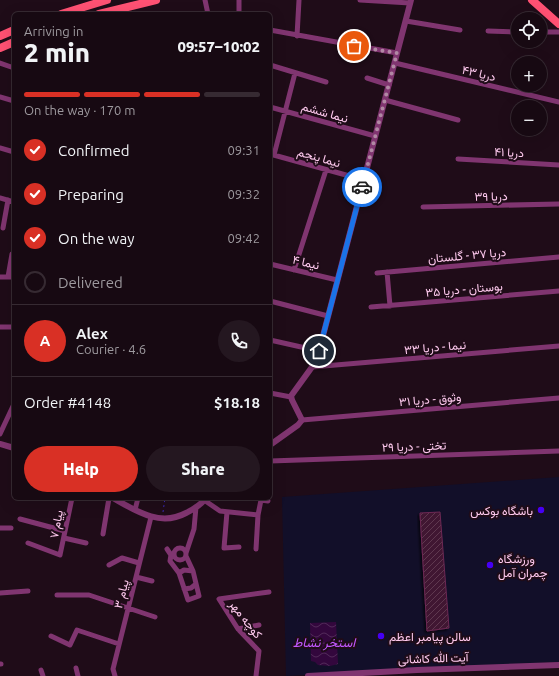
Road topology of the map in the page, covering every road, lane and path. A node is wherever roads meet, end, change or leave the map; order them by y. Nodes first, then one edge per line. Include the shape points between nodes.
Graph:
1 (107, 0) edge
2 (156, 0) edge
3 (205, 0) edge
4 (239, 0) edge
5 (299, 0) edge
6 (360, 0) edge
7 (532, 0) edge
8 (411, 2) edge
9 (67, 12) edge
10 (107, 12) edge
11 (208, 12) edge
12 (239, 12) edge
13 (406, 21) junction
14 (559, 24) edge
15 (272, 30) edge
16 (460, 30) dead end
17 (12, 31) edge
18 (488, 31) dead end
19 (511, 32) edge
20 (547, 32) edge
21 (559, 32) edge
22 (0, 36) edge
23 (297, 36) junction
24 (12, 43) edge
25 (0, 48) edge
26 (397, 53) junction
27 (0, 63) edge
28 (394, 63) junction
29 (272, 66) edge
30 (12, 67) edge
31 (295, 73) junction
32 (367, 78) dead end
33 (326, 82) dead end
34 (389, 85) junction
35 (0, 97) edge
36 (385, 100) junction
37 (12, 101) edge
38 (559, 102) edge
39 (272, 108) edge
40 (285, 111) junction
41 (458, 120) dead end
42 (375, 136) junction
43 (0, 148) edge
44 (12, 151) edge
45 (272, 154) edge
46 (458, 159) dead end
47 (559, 165) edge
48 (326, 170) junction
49 (364, 180) junction
50 (0, 198) edge
51 (8, 200) junction
52 (12, 201) edge
53 (559, 204) edge
54 (423, 207) dead end
55 (3, 228) dead end
56 (12, 254) dead end
57 (559, 257) edge
58 (272, 264) edge
59 (294, 270) junction
60 (387, 272) junction
61 (377, 273) dead end
62 (8, 277) junction
63 (12, 277) edge
64 (0, 278) edge
65 (337, 280) junction
66 (559, 291) edge
67 (272, 302) edge
68 (390, 306) junction
69 (371, 307) dead end
70 (328, 316) junction
71 (0, 327) edge
72 (12, 327) edge
73 (272, 340) edge
74 (559, 346) edge
75 (319, 351) junction
76 (312, 367) junction
77 (272, 393) edge
78 (291, 397) junction
79 (559, 398) edge
80 (12, 408) edge
81 (302, 420) junction
82 (0, 434) edge
83 (272, 443) edge
84 (0, 444) edge
85 (12, 447) edge
86 (559, 451) edge
87 (272, 461) edge
88 (72, 500) edge
89 (109, 500) edge
90 (117, 500) edge
91 (138, 500) edge
92 (165, 500) edge
93 (203, 500) edge
94 (205, 500) edge
95 (268, 501) dead end
96 (196, 507) junction
97 (135, 510) junction
98 (227, 512) junction
99 (258, 515) junction
100 (151, 517) junction
101 (20, 519) dead end
102 (161, 519) junction
103 (0, 528) edge
104 (11, 528) dead end
105 (66, 531) junction
106 (103, 534) dead end
107 (64, 538) junction
108 (28, 543) dead end
109 (86, 543) dead end
110 (239, 547) dead end
111 (167, 549) dead end
112 (256, 549) dead end
113 (186, 554) junction
114 (172, 555) junction
115 (139, 563) junction
116 (109, 565) dead end
117 (193, 571) junction
118 (179, 573) junction
119 (136, 577) junction
120 (152, 581) dead end
121 (196, 584) junction
122 (184, 589) junction
123 (28, 591) dead end
124 (269, 592) dead end
125 (0, 593) edge
126 (57, 595) dead end
127 (128, 608) junction
128 (155, 617) dead end
129 (259, 625) dead end
130 (238, 629) junction
131 (51, 636) dead end
132 (119, 644) junction
133 (559, 665) edge
134 (76, 668) dead end
135 (42, 670) dead end
136 (417, 673) edge
137 (43, 676) edge
138 (78, 676) edge
139 (115, 676) edge
140 (256, 676) edge
141 (308, 676) edge

1 - 9 main road
2 - 10 main road
3 - 11 street
4 - 12 street
5 - 23 street
6 - 8 street
7 - 14 main road
8 - 13 street
13 - 16 street
13 - 26 street
15 - 23 street
17 - 22 main road
18 - 19 street
20 - 21 street
23 - 26 street
24 - 25 main road
26 - 28 street
27 - 30 street
28 - 34 street
28 - 38 street, دریا ۴۳
29 - 31 street
31 - 33 street
31 - 40 street
32 - 34 street
34 - 36 street
35 - 37 street
36 - 41 street
36 - 42 street
39 - 40 street, نیما ششم
40 - 42 street, نیما ششم
40 - 45 street
42 - 49 street
43 - 44 street
45 - 48 street, نیما پنجم
46 - 47 street, دریا ۴۱
48 - 49 street, نیما پنجم
48 - 59 street
49 - 65 street
50 - 51 street
51 - 52 street
51 - 55 street
53 - 54 street, دریا ۳۹
56 - 62 street
57 - 60 street, دریا ۳۷ - گلستان
58 - 59 street, نیما ۴
59 - 65 street, نیما ۴
60 - 61 street, دریا ۳۷ - گلستان
60 - 68 street
62 - 63 street
62 - 64 street
65 - 70 street
66 - 68 street, بوستان - دریا ۳۵
67 - 70 street
68 - 69 street, بوستان - دریا ۳۵
70 - 75 street
71 - 72 street
73 - 75 street
74 - 76 street, نیما - دریا ۳۳
75 - 76 street
76 - 78 street
77 - 78 street
78 - 81 street
79 - 81 street, وثوق - دریا ۳۱
80 - 82 street
81 - 83 street
84 - 85 street
86 - 87 street, تختی - دریا ۲۹
88 - 105 street, پیام ۷
89 - 106 street
90 - 97 street
91 - 97 street
92 - 102 path
93 - 96 street
94 - 98 street via 220,511
95 - 99 street via 261,500
96 - 102 street via 177,517
96 - 113 street via 194,529
97 - 100 street
98 - 99 street
98 - 110 street via 224,548
99 - 112 street
100 - 102 street
100 - 115 street, پيام ۳
101 - 105 street
103 - 104 street
105 - 107 street, پیام ۷
107 - 108 street, پیام ۷ via 60,555
107 - 109 street
111 - 114 street
113 - 114 street via 184,549 179,548
113 - 114 street via 185,559 180,561 175,560
113 - 117 street
114 - 118 street via 170,561
115 - 116 street via 122,558
115 - 119 street, پيام ۳
117 - 118 street via 184,570
117 - 121 street
118 - 122 street
119 - 120 street
119 - 127 street, پيام ۳
121 - 122 street
121 - 122 street via 199,596 195,598 188,600
123 - 125 street
124 - 130 street, کوچه مهر via 219,599
126 - 127 street via 89,595
127 - 128 street
127 - 132 street, پيام ۳
129 - 130 street
130 - 140 street, کوچه مهر via 259,651
131 - 132 street via 70,645 77,630
132 - 139 street, پيام ۳ via 113,669
133 - 136 street, آیت الله کاشانی
134 - 138 street
135 - 137 street
136 - 141 street, آیت الله کاشانی

